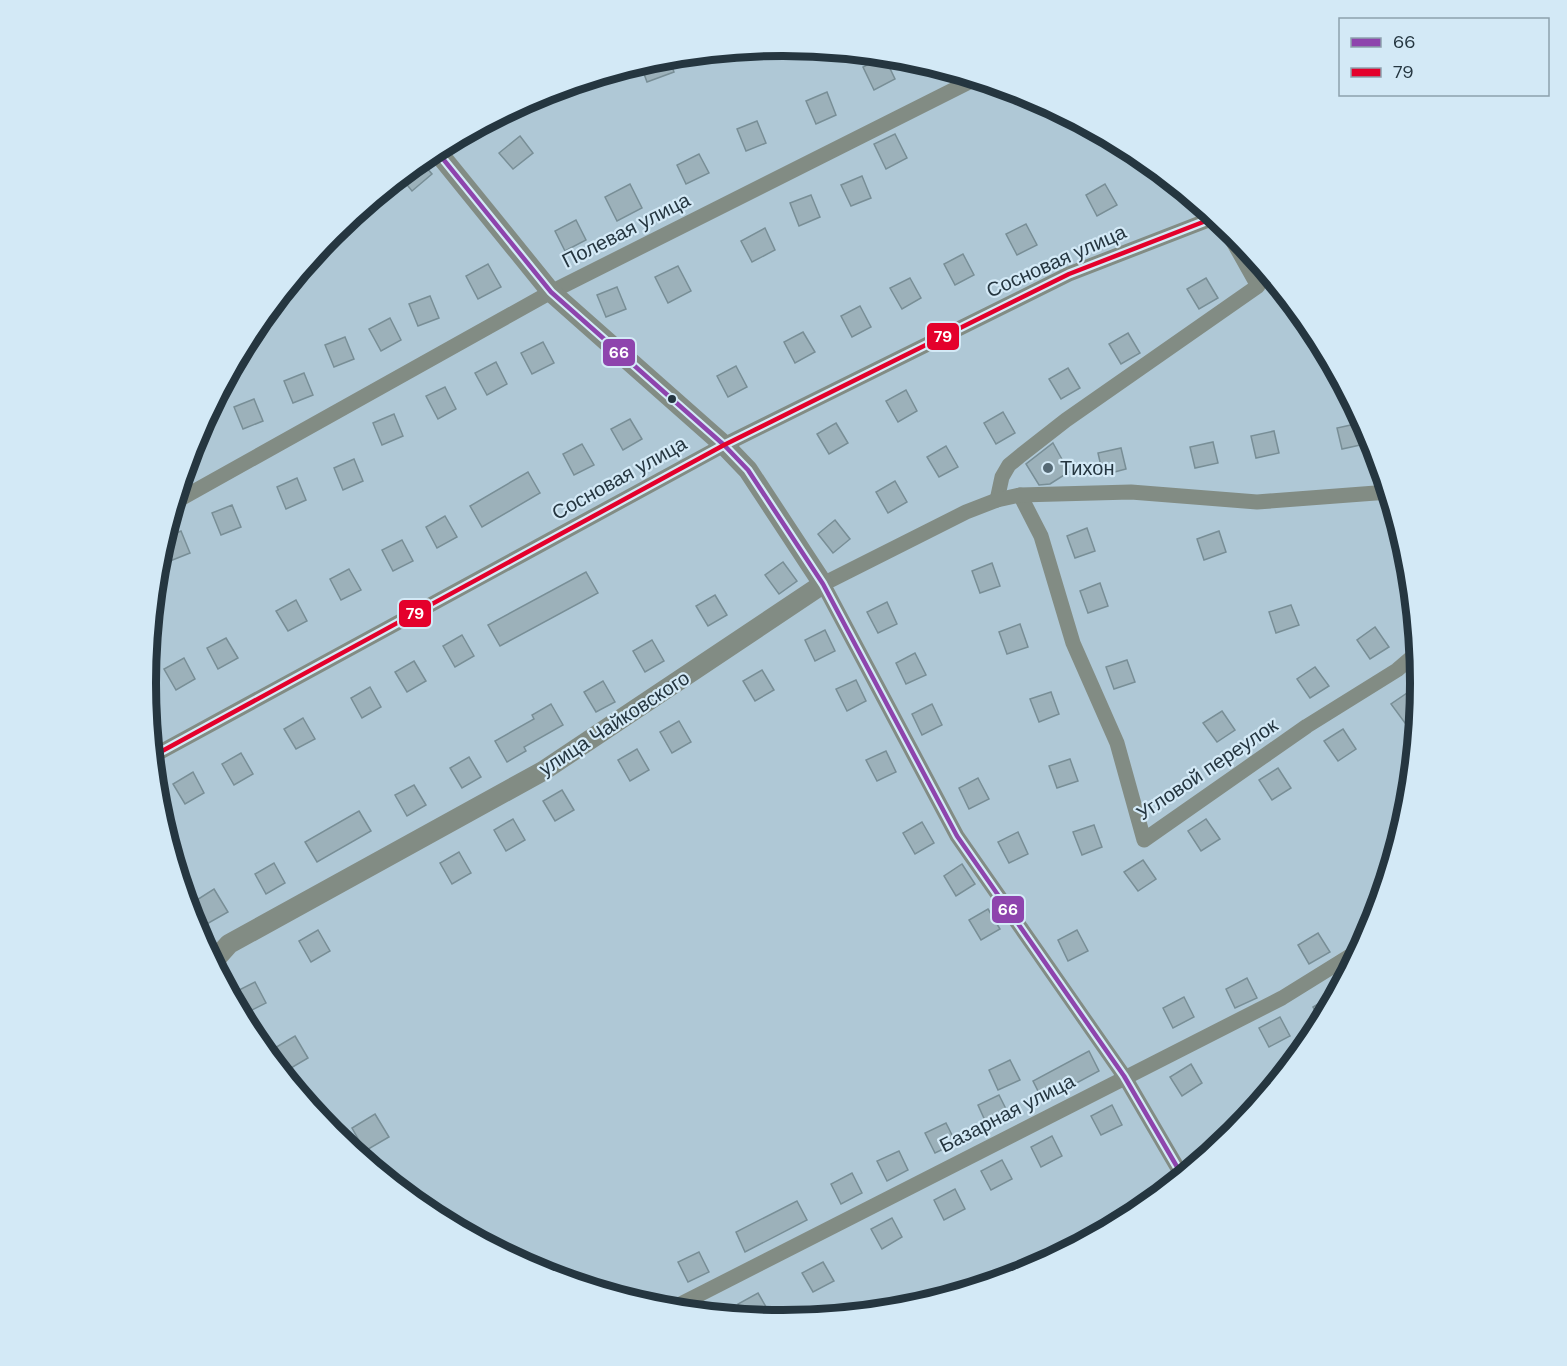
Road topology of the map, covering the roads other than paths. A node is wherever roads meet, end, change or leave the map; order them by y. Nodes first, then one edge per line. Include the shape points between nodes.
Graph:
1 (966, 83) edge
2 (441, 157) edge
3 (1207, 220) edge
4 (1238, 251) edge
5 (551, 292) junction
6 (724, 445) junction
7 (1381, 493) edge
8 (1020, 495) junction
9 (184, 497) edge
10 (997, 500) junction
11 (823, 584) junction
12 (1410, 659) edge
13 (160, 752) edge
14 (219, 956) edge
15 (1348, 957) edge
16 (1124, 1076) junction
17 (1179, 1170) edge
18 (685, 1302) edge

1 - 5 street, Полевая улица
2 - 5 street
3 - 6 street, Сосновая улица via 1069,274
4 - 10 street via 1258,286 1066,420 1009,465
5 - 6 street
5 - 9 street, Полевая улица
6 - 11 street via 748,470
6 - 13 street, Сосновая улица
7 - 8 street, улица Чайковского via 1257,501 1131,492
8 - 10 street, улица Чайковского
8 - 12 street, Угловой переулок via 1041,536 1073,643 1118,743 1144,840
10 - 11 street, улица Чайковского
11 - 14 street, улица Чайковского via 543,771 229,945
11 - 16 street via 957,836
15 - 16 street, Базарная улица via 1282,998
16 - 17 street
16 - 18 street, Базарная улица

